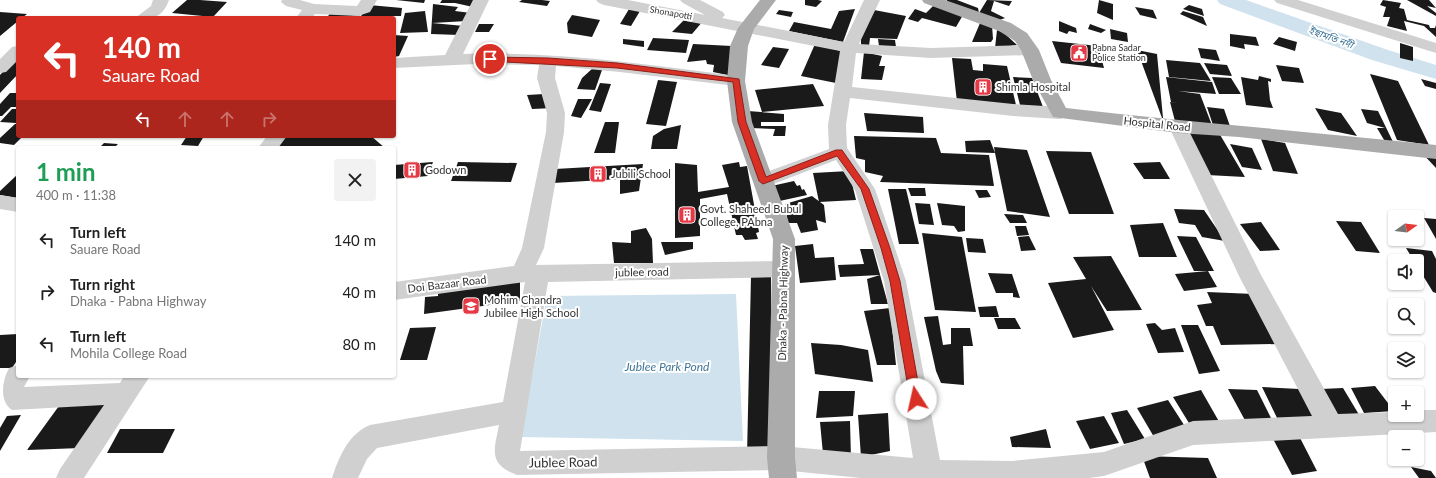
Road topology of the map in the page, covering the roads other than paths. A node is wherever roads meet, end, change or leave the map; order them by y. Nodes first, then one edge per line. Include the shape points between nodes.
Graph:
1 (161, 0) edge
2 (290, 0) edge
3 (369, 0) edge
4 (481, 0) edge
5 (604, 0) edge
6 (688, 0) edge
7 (768, 0) edge
8 (872, 0) edge
9 (930, 0) edge
10 (1282, 0) edge
11 (307, 13) edge
12 (146, 16) edge
13 (742, 26) junction
14 (0, 46) edge
15 (16, 47) edge
16 (849, 48) junction
17 (1436, 48) edge
18 (1030, 50) junction
19 (16, 53) edge
20 (451, 61) junction
21 (548, 61) junction
22 (396, 63) edge
23 (0, 68) edge
24 (736, 81) junction
25 (842, 92) junction
26 (1060, 113) junction
27 (1178, 127) junction
28 (276, 138) edge
29 (269, 146) edge
30 (839, 152) junction
31 (1436, 152) edge
32 (763, 181) junction
33 (0, 202) edge
34 (16, 205) edge
35 (784, 269) junction
36 (520, 275) junction
37 (396, 291) edge
38 (16, 378) edge
39 (132, 384) edge
40 (514, 411) junction
41 (1436, 421) edge
42 (1330, 425) junction
43 (782, 468) edge
44 (929, 472) junction
45 (69, 478) edge
46 (344, 478) edge

1 - 12 street via 158,8
2 - 11 street via 291,3 307,6
3 - 11 street via 364,9 358,11
4 - 20 street
5 - 13 street, Shonapotti
6 - 13 street, Shonapotti
7 - 13 main road, Dhaka - Pabna Highway
8 - 16 street
9 - 18 main road via 1005,27 1021,37
10 - 17 street
13 - 16 street
13 - 24 main road, Dhaka - Pabna Highway
14 - 15 street
16 - 18 street via 931,53
16 - 25 street
18 - 26 main road via 1042,80
19 - 23 street
20 - 21 street via 502,58
20 - 22 street
21 - 24 street via 617,66
21 - 36 street, Jublee Road via 546,78 556,113 555,132 533,248
24 - 32 main road, Dhaka - Pabna Highway via 742,122
25 - 26 street
25 - 30 street via 837,125
26 - 27 main road, Hospital Road
27 - 31 main road, Hospital Road
27 - 42 street via 1251,278
28 - 29 street
30 - 32 street
30 - 44 street via 865,189 895,281
32 - 35 main road, Dhaka - Pabna Highway via 784,239
33 - 34 street
35 - 36 street, jublee road
35 - 43 main road, Dhaka - Pabna Highway
36 - 37 street, Doi Bazaar Road
36 - 40 street, Jublee Road
38 - 39 street via 8,394 12,399
39 - 45 street
40 - 43 street, Jublee Road via 508,449 510,458 517,463
40 - 46 street via 370,437 363,442
41 - 42 street, Jublee Road
42 - 44 street, Jublee Road via 1193,433 1104,464 1012,474
43 - 44 street, Jublee Road

